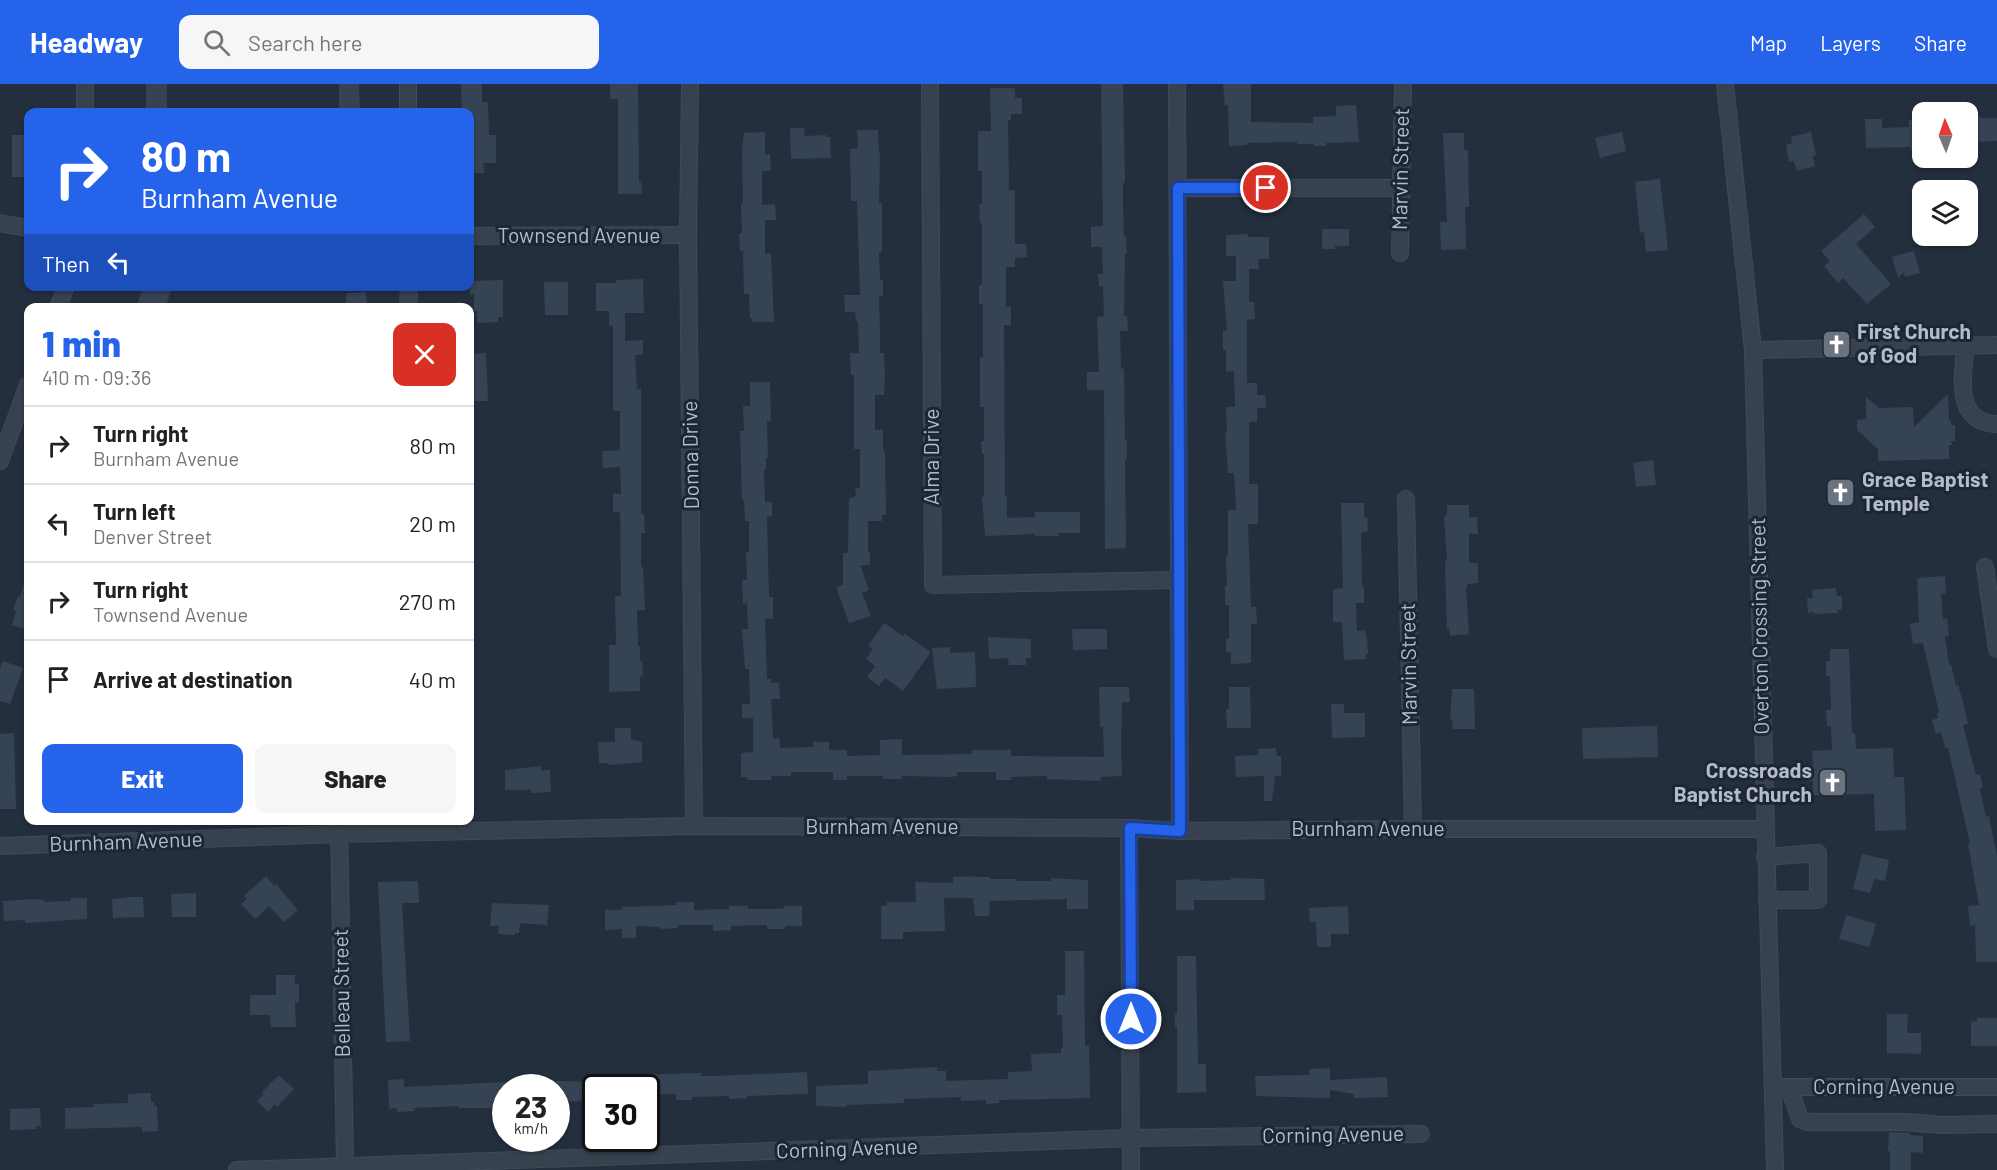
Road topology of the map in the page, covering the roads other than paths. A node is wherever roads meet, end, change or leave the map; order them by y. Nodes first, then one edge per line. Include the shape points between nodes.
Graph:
1 (85, 84) edge
2 (408, 84) edge
3 (690, 84) edge
4 (930, 84) edge
5 (1177, 84) edge
6 (1403, 84) edge
7 (1725, 84) edge
8 (85, 108) edge
9 (408, 108) edge
10 (1178, 188) junction
11 (1400, 188) junction
12 (0, 223) edge
13 (24, 227) edge
14 (688, 235) junction
15 (474, 236) edge
16 (1400, 253) dead end
17 (1997, 345) edge
18 (1966, 346) junction
19 (1753, 350) junction
20 (24, 396) edge
21 (1997, 424) edge
22 (0, 461) edge
23 (1406, 499) dead end
24 (1985, 567) dead end
25 (1178, 580) junction
26 (1997, 649) edge
27 (694, 826) junction
28 (339, 827) edge
29 (1130, 828) junction
30 (1413, 829) junction
31 (1764, 829) junction
32 (1180, 831) junction
33 (0, 846) edge
34 (1765, 856) junction
35 (1767, 900) junction
36 (1780, 1087) junction
37 (1997, 1087) edge
38 (1997, 1124) edge
39 (1421, 1134) dead end
40 (1132, 1138) junction
41 (670, 1163) edge
42 (345, 1165) junction
43 (237, 1170) edge
44 (1131, 1170) edge
45 (1775, 1170) edge

1 - 8 street
2 - 9 street
3 - 14 street, Donna Drive
4 - 25 street, Alma Drive via 933,585
5 - 10 street
6 - 11 street, Marvin Street
7 - 19 street, Overton Crossing Street
10 - 11 street
10 - 25 street
11 - 16 street, Marvin Street
12 - 13 street
14 - 15 street, Townsend Avenue
14 - 27 street, Donna Drive
17 - 18 street
18 - 19 street
18 - 21 street via 1963,395 1976,419
19 - 31 street, Overton Crossing Street
20 - 22 street
23 - 30 street, Marvin Street
24 - 26 street
25 - 32 street
27 - 28 street, Burnham Avenue
27 - 29 street, Burnham Avenue
28 - 33 street, Burnham Avenue
28 - 42 street, Belleau Street
29 - 32 street, Burnham Avenue
29 - 40 street
30 - 31 street, Burnham Avenue
30 - 32 street, Burnham Avenue
31 - 34 street, Overton Crossing Street
34 - 35 street, Overton Crossing Street
34 - 35 street via 1818,853 1818,900
35 - 36 street, Overton Crossing Street
36 - 37 street, Corning Avenue
36 - 38 street via 1800,1119 1808,1122
36 - 45 street, Overton Crossing Street
39 - 40 street, Corning Avenue
40 - 41 street, Corning Avenue
40 - 44 street
41 - 42 street, Corning Avenue
42 - 43 street, Corning Avenue

